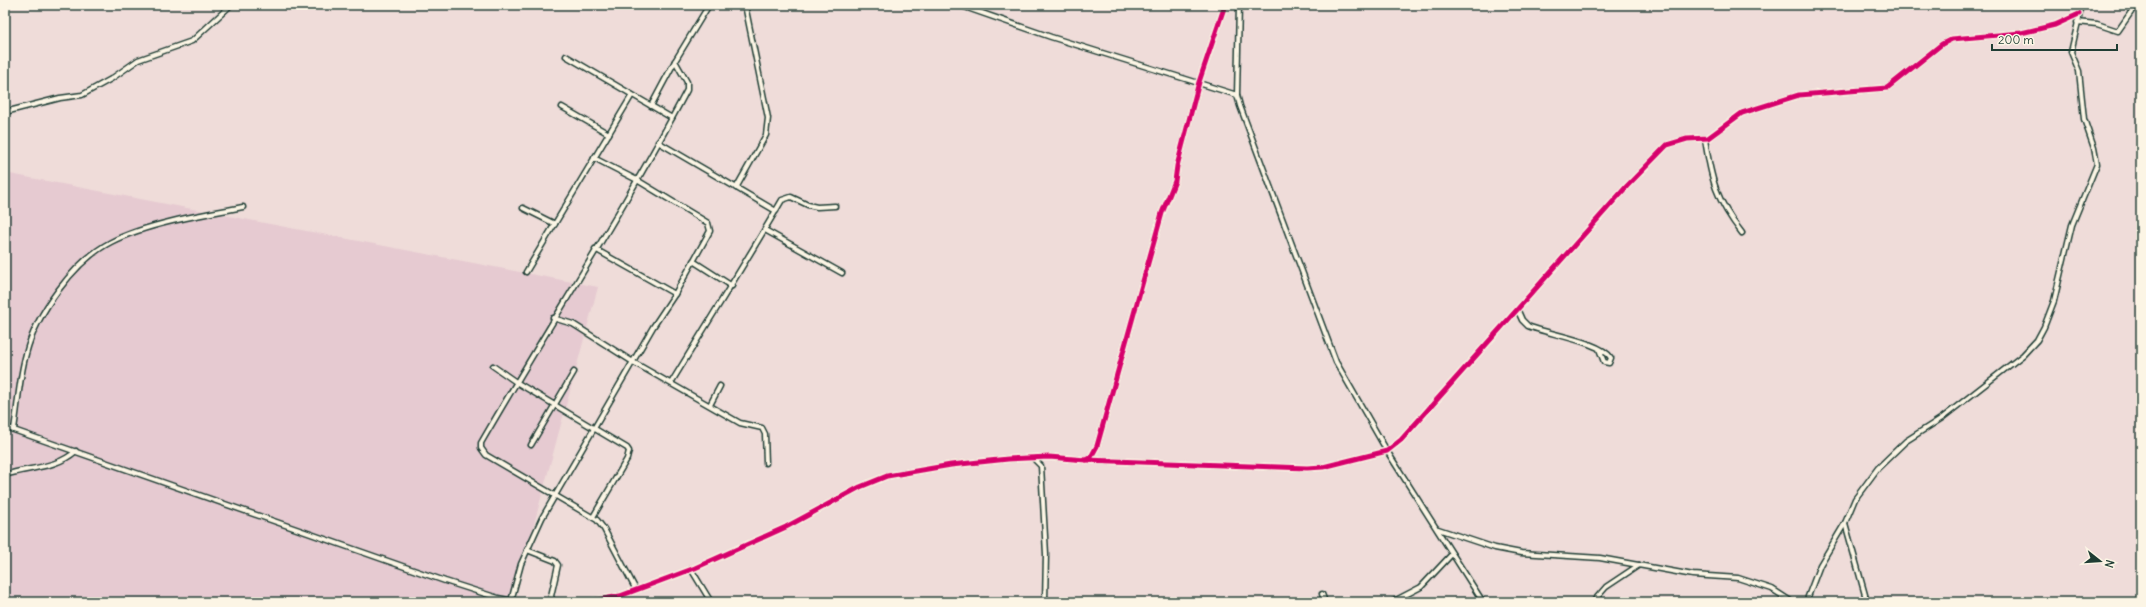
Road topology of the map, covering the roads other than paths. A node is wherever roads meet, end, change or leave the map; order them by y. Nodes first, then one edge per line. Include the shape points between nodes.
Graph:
1 (231, 5) edge
2 (709, 5) edge
3 (745, 5) edge
4 (959, 5) edge
5 (1225, 5) edge
6 (1239, 5) edge
7 (2082, 5) edge
8 (2136, 5) edge
9 (2079, 14) junction
10 (2077, 22) junction
11 (566, 56) dead end
12 (675, 60) junction
13 (1199, 82) junction
14 (1237, 94) junction
15 (632, 95) junction
16 (651, 106) junction
17 (562, 107) dead end
18 (5, 112) edge
19 (672, 118) junction
20 (609, 134) junction
21 (1705, 138) junction
22 (658, 142) junction
23 (594, 158) junction
24 (637, 180) junction
25 (736, 188) junction
26 (835, 206) dead end
27 (243, 207) dead end
28 (523, 208) dead end
29 (776, 211) junction
30 (555, 224) junction
31 (765, 230) junction
32 (1742, 233) dead end
33 (595, 249) junction
34 (693, 261) junction
35 (526, 272) dead end
36 (842, 273) dead end
37 (732, 286) junction
38 (675, 294) junction
39 (1518, 311) junction
40 (553, 318) junction
41 (1598, 349) dead end
42 (634, 362) junction
43 (493, 366) dead end
44 (574, 372) dead end
45 (516, 382) junction
46 (671, 383) junction
47 (720, 386) dead end
48 (555, 404) junction
49 (710, 405) junction
50 (5, 427) edge
51 (595, 428) junction
52 (14, 429) junction
53 (530, 445) dead end
54 (76, 451) junction
55 (1387, 451) junction
56 (1049, 457) junction
57 (1033, 458) junction
58 (1086, 460) junction
59 (766, 463) dead end
60 (1041, 466) junction
61 (5, 475) edge
62 (555, 494) junction
63 (593, 517) junction
64 (1844, 523) junction
65 (1437, 528) junction
66 (527, 550) junction
67 (1452, 554) junction
68 (1639, 564) junction
69 (691, 569) junction
70 (636, 590) junction
71 (1322, 594) dead end
72 (620, 596) junction
73 (511, 600) junction
74 (519, 602) edge
75 (553, 602) edge
76 (586, 602) edge
77 (623, 602) edge
78 (711, 602) edge
79 (1046, 602) edge
80 (1325, 602) edge
81 (1392, 602) edge
82 (1483, 602) edge
83 (1592, 602) edge
84 (1792, 602) edge
85 (1806, 602) edge
86 (1867, 602) edge

1 - 18 street via 192,41 138,60 82,96 60,98
2 - 12 street
3 - 25 street via 768,118 766,135
4 - 13 street
5 - 13 street
6 - 14 street
7 - 9 street
8 - 10 street via 2118,31 2097,24
9 - 10 street
9 - 21 street via 2055,25 2021,33 1952,39 1942,44 1887,88 1798,95 1742,113 1714,135
10 - 64 street via 2071,52 2082,91 2084,120 2097,164 2070,231 2054,301 2044,327 2037,340 2023,355 1893,453 1863,488
11 - 15 street
12 - 16 street
12 - 19 street via 687,82 687,90
13 - 14 street
13 - 58 street via 1175,181 1149,256 1097,446
14 - 55 street via 1247,128 1328,345
15 - 16 street
15 - 20 street
16 - 19 street
17 - 20 street
19 - 22 street
20 - 23 street
21 - 32 street via 1716,192
21 - 39 street via 1671,142 1663,148
22 - 24 street
22 - 25 street
23 - 24 street
23 - 30 street
24 - 33 street
24 - 34 street via 708,223 710,231
25 - 29 street
26 - 29 street via 817,207 787,197 782,200
27 - 52 street via 135,232 107,245 77,268 52,300 32,335 18,389
28 - 30 street
29 - 31 street
30 - 35 street
31 - 36 street
31 - 37 street
33 - 38 street
33 - 40 street
34 - 37 street
34 - 38 street
37 - 46 street
38 - 42 street
39 - 41 street via 1528,326
39 - 55 street via 1427,412
40 - 42 street via 573,324
40 - 45 street
42 - 46 street
42 - 51 street
43 - 45 street
44 - 48 street
45 - 48 street
45 - 62 street via 481,443 481,448 486,455
46 - 49 street
47 - 49 street
48 - 51 street
48 - 53 street
49 - 59 street via 740,423 762,428 765,434
50 - 52 street
51 - 62 street
51 - 63 street via 627,448 629,455
52 - 54 street
54 - 61 street via 67,459 50,465
54 - 73 street via 445,581
55 - 58 street via 1323,467 1307,468
55 - 65 street
56 - 57 street
56 - 58 street
56 - 60 street
57 - 60 street
57 - 69 street via 975,462 887,476 860,487 786,527
60 - 79 street
62 - 63 street
62 - 66 street
63 - 70 street via 604,529
64 - 85 street via 1820,565
64 - 86 street
65 - 67 street
65 - 68 street via 1521,554 1600,558
66 - 73 street
66 - 75 street via 555,561 558,565 551,596
67 - 81 street via 1421,587
67 - 82 street
68 - 83 street via 1606,587
68 - 84 street via 1693,575 1738,578 1772,589
69 - 70 street
69 - 78 street
70 - 72 street
71 - 80 street
72 - 76 street
72 - 77 street
73 - 74 street

